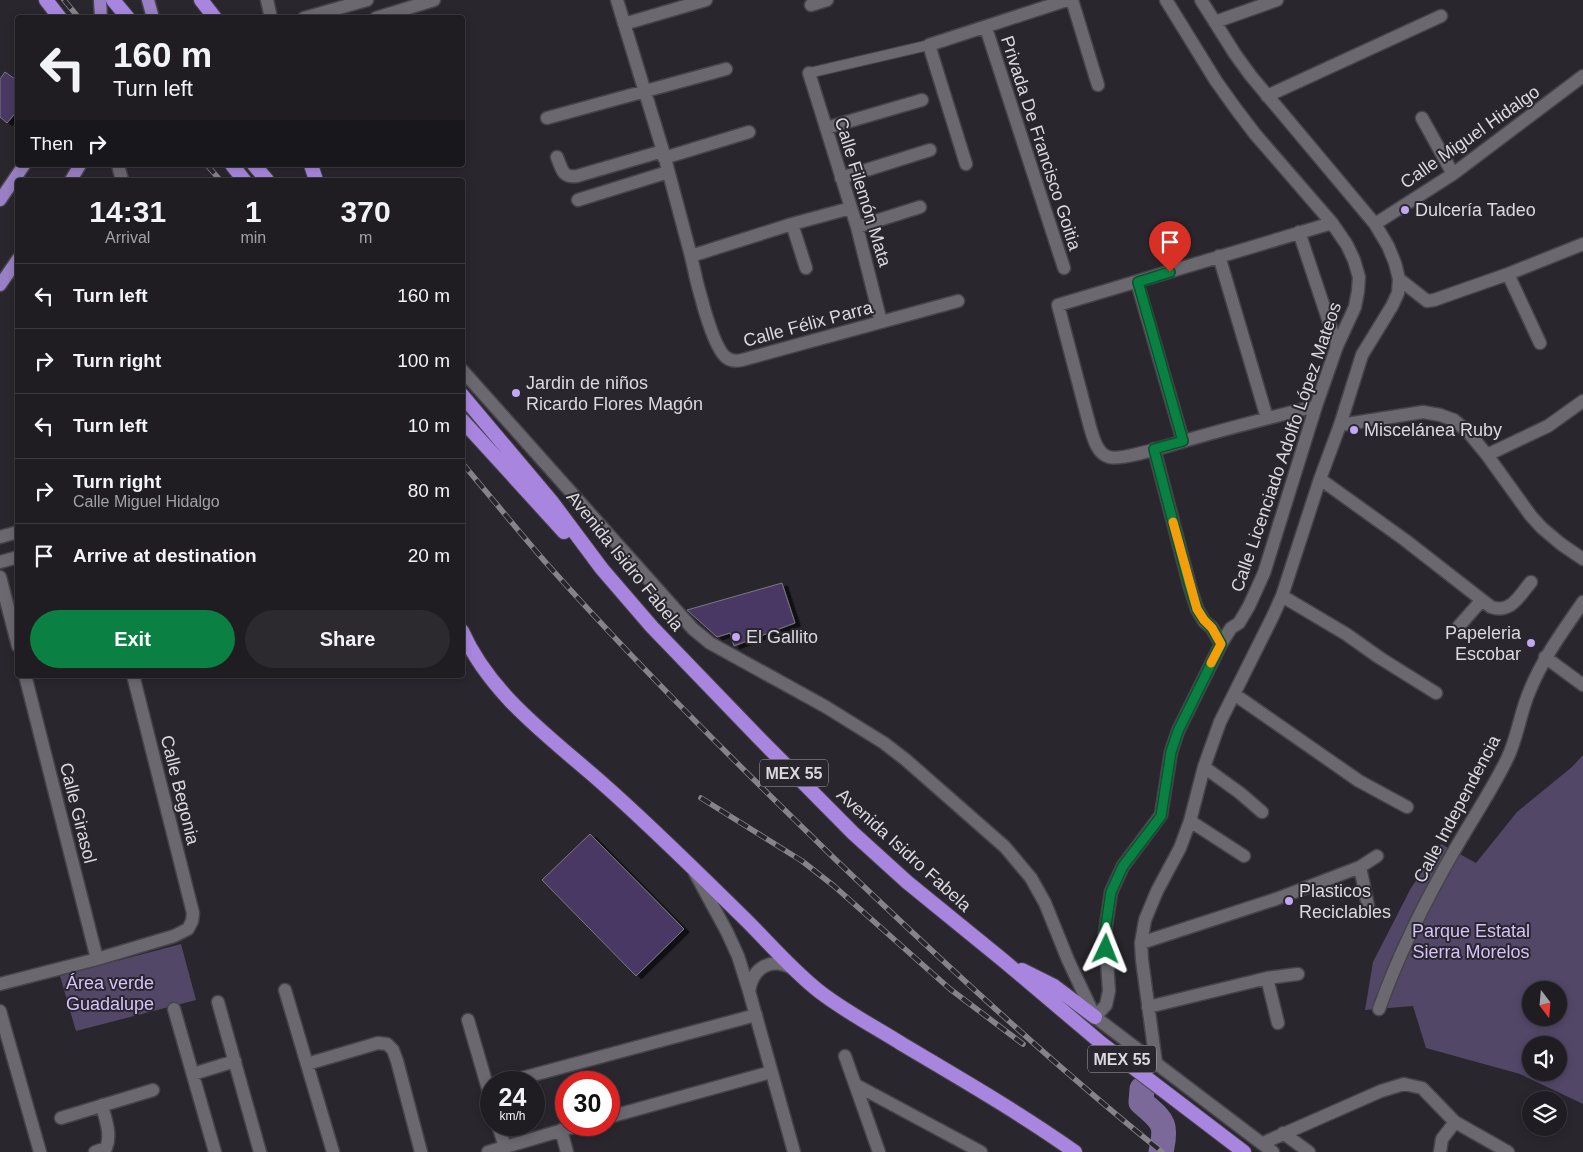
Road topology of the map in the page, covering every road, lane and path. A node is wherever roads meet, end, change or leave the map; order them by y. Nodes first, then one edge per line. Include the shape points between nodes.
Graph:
1 (46, 0) edge
2 (100, 0) edge
3 (113, 0) edge
4 (148, 0) edge
5 (201, 0) edge
6 (267, 0) edge
7 (367, 0) edge
8 (434, 0) edge
9 (617, 0) edge
10 (706, 0) edge
11 (827, 0) edge
12 (1067, 0) edge
13 (1072, 0) edge
14 (1166, 0) edge
15 (1201, 0) edge
16 (1277, 0) edge
17 (811, 6) dead end
18 (328, 14) edge
19 (58, 15) edge
20 (100, 15) edge
21 (126, 15) edge
22 (152, 15) edge
23 (213, 15) edge
24 (270, 15) edge
25 (386, 15) edge
26 (1441, 16) dead end
27 (1215, 22) junction
28 (624, 24) junction
29 (986, 28) junction
30 (929, 45) junction
31 (726, 69) dead end
32 (809, 72) joint
33 (1583, 76) edge
34 (1098, 86) dead end
35 (645, 91) junction
36 (1267, 96) junction
37 (922, 100) dead end
38 (547, 118) dead end
39 (1422, 118) dead end
40 (826, 128) junction
41 (749, 132) dead end
42 (930, 150) dead end
43 (664, 155) junction
44 (557, 157) dead end
45 (966, 164) dead end
46 (23, 167) edge
47 (79, 167) edge
48 (234, 167) edge
49 (256, 167) edge
50 (668, 172) junction
51 (1453, 174) junction
52 (15, 178) edge
53 (15, 178) edge
54 (72, 178) edge
55 (242, 178) edge
56 (265, 178) edge
57 (841, 178) junction
58 (0, 200) edge
59 (578, 200) dead end
60 (920, 207) dead end
61 (851, 208) junction
62 (1332, 223) junction
63 (792, 224) junction
64 (1375, 224) junction
65 (857, 227) junction
66 (1299, 232) junction
67 (1583, 244) edge
68 (691, 256) junction
69 (1220, 256) junction
70 (15, 264) edge
71 (806, 268) dead end
72 (1064, 268) dead end
73 (1508, 274) junction
74 (1400, 279) junction
75 (1138, 282) junction
76 (0, 285) edge
77 (958, 301) dead end
78 (881, 322) junction
79 (1540, 343) dead end
80 (1337, 346) junction
81 (465, 373) edge
82 (465, 399) edge
83 (1583, 401) edge
84 (1316, 406) junction
85 (1267, 418) junction
86 (465, 423) edge
87 (1340, 425) junction
88 (1183, 441) junction
89 (1154, 449) junction
90 (1487, 455) junction
91 (1320, 478) junction
92 (15, 533) edge
93 (0, 538) edge
94 (15, 558) edge
95 (1583, 559) edge
96 (0, 562) edge
97 (602, 569) junction
98 (0, 577) edge
99 (1531, 582) dead end
100 (1282, 596) junction
101 (1481, 601) junction
102 (1583, 602) edge
103 (1459, 626) dead end
104 (15, 634) edge
105 (465, 637) edge
106 (1221, 644) junction
107 (1545, 657) junction
108 (26, 678) edge
109 (134, 678) edge
110 (1583, 685) edge
111 (1436, 693) dead end
112 (1234, 694) junction
113 (1204, 767) junction
114 (1407, 807) dead end
115 (1262, 812) dead end
116 (1190, 821) junction
117 (1244, 856) dead end
118 (1377, 856) dead end
119 (1360, 866) junction
120 (691, 867) junction
121 (1368, 906) dead end
122 (1141, 943) junction
123 (97, 959) junction
124 (1004, 961) junction
125 (794, 969) junction
126 (1298, 974) dead end
127 (1267, 978) junction
128 (0, 984) edge
129 (285, 990) dead end
130 (749, 991) junction
131 (218, 1002) dead end
132 (1148, 1007) junction
133 (174, 1009) dead end
134 (1380, 1010) dead end
135 (0, 1011) edge
136 (756, 1015) junction
137 (1095, 1016) junction
138 (468, 1020) dead end
139 (1278, 1023) dead end
140 (845, 1056) dead end
141 (234, 1061) junction
142 (1156, 1063) junction
143 (307, 1064) junction
144 (484, 1071) edge
145 (545, 1072) edge
146 (771, 1072) junction
147 (193, 1074) junction
148 (856, 1084) junction
149 (153, 1090) dead end
150 (102, 1105) junction
151 (620, 1114) edge
152 (61, 1118) dead end
153 (1455, 1122) junction
154 (555, 1132) edge
155 (1283, 1133) junction
156 (502, 1136) edge
157 (563, 1136) edge
158 (1263, 1143) junction
159 (505, 1147) junction
160 (976, 1149) edge
161 (40, 1152) edge
162 (95, 1152) edge
163 (215, 1152) edge
164 (260, 1152) edge
165 (333, 1152) edge
166 (421, 1152) edge
167 (488, 1152) edge
168 (567, 1152) edge
169 (794, 1152) edge
170 (879, 1152) edge
171 (956, 1152) edge
172 (1076, 1152) edge
173 (1244, 1152) edge
174 (1273, 1152) edge
175 (1309, 1152) edge
176 (1440, 1152) edge
177 (1508, 1152) edge

1 - 19 highway
2 - 20 main road
3 - 21 highway
4 - 22 main road
5 - 23 highway
6 - 24 street
7 - 18 street
8 - 25 street
9 - 28 street
10 - 28 street
11 - 17 street
12 - 29 street
13 - 34 street
14 - 62 street, Calle Licenciado Adolfo López Mateos via 1236,109
15 - 27 street
16 - 27 street
26 - 36 street
27 - 36 street
28 - 35 street
29 - 30 street
29 - 72 street, Privada De Francisco Goitia
30 - 32 street
30 - 45 street
31 - 35 street
32 - 40 street, Calle Filemón Mata
33 - 51 street, Calle Miguel Hidalgo
35 - 38 street
35 - 43 street
36 - 64 street
37 - 40 street
39 - 51 street
40 - 57 street, Calle Filemón Mata
41 - 43 street
42 - 57 street
43 - 44 street via 570,177 565,174
43 - 50 street
46 - 52 main road
47 - 54 main road
48 - 55 highway
49 - 56 highway
50 - 59 street
50 - 68 street
51 - 64 street, Calle Miguel Hidalgo
53 - 58 main road
57 - 61 street, Calle Filemón Mata
60 - 65 street
61 - 63 street
61 - 65 street, Calle Filemón Mata
62 - 66 street
62 - 80 street, Calle Licenciado Adolfo López Mateos via 1347,245 1358,277 1355,307
63 - 68 street
63 - 71 street
64 - 74 street via 1388,246
65 - 78 street, Calle Filemón Mata
66 - 69 street
66 - 80 street
67 - 73 street
68 - 78 street, Calle Félix Parra via 716,343 727,359 742,360
69 - 75 street
69 - 85 street
70 - 76 main road
73 - 74 street via 1427,301
73 - 79 street
74 - 87 street via 1392,306 1362,355
75 - 88 street
75 - 89 street via 1058,305 1094,441 1101,452 1118,458
77 - 78 street, Calle Félix Parra
80 - 84 street, Calle Licenciado Adolfo López Mateos
81 - 137 street, MEX 55 via 693,629 710,644 842,716 884,743 1005,848 1031,878 1045,903
82 - 97 highway, Avenida Isidro Fabela / MEX 55 via 552,502
83 - 90 street via 1548,426
84 - 85 street
84 - 106 street, Calle Licenciado Adolfo López Mateos via 1264,573 1239,623 1231,628
85 - 88 street
86 - 97 highway via 569,538
87 - 90 street via 1423,412 1440,415 1454,420
87 - 91 street
88 - 89 street
89 - 106 street via 1197,609
90 - 95 street via 1531,516
91 - 100 street
91 - 101 street
92 - 93 street
94 - 96 street
97 - 124 highway, Avenida Isidro Fabela / MEX 55 via 652,627 853,833
98 - 104 street
99 - 101 street via 1505,609 1498,610
100 - 111 street
100 - 112 street
101 - 103 street
102 - 107 street, Calle Independencia
105 - 120 highway via 484,670 518,707
106 - 137 street, Calle Licenciado Adolfo López Mateos via 1178,731 1171,752 1161,816 1123,866 1111,892 1105,932 1109,991 1106,1005
107 - 110 street
107 - 134 street, Calle Independencia via 1529,691 1508,759 1453,852 1406,941
108 - 123 street, Calle Girasol
109 - 123 street, Calle Begonia via 193,913 192,921 181,934
112 - 113 street
112 - 114 street via 1359,781
113 - 115 street
113 - 116 street
116 - 117 street
116 - 122 street via 1148,913
118 - 119 street
119 - 121 street
119 - 122 street via 1276,899
120 - 125 highway
120 - 130 street via 727,932
122 - 132 street
123 - 128 street
124 - 137 highway via 1054,986
124 - 173 highway, Avenida Isidro Fabela / MEX 55 via 1100,1043
125 - 130 street via 768,964 752,979
125 - 172 highway via 844,1009
126 - 127 street
127 - 132 street
127 - 139 street
129 - 143 street
130 - 136 street
131 - 141 street
132 - 142 street
133 - 147 street
135 - 161 street
136 - 145 street
136 - 146 street
137 - 142 street, MEX 55
138 - 144 street
140 - 148 street
141 - 147 street
141 - 164 street
142 - 158 street, MEX 55
143 - 165 street
143 - 166 street via 378,1043 387,1044 397,1061
146 - 151 street
146 - 169 street
147 - 163 street
148 - 160 street
148 - 170 street
149 - 150 street
150 - 152 street
150 - 162 street via 108,1142 106,1148
153 - 155 street via 1422,1088 1404,1084
153 - 176 street via 1442,1139
153 - 177 street
154 - 159 street
155 - 158 street
155 - 175 street
156 - 159 street
157 - 168 street
158 - 174 street, MEX 55
159 - 167 street
160 - 171 street

